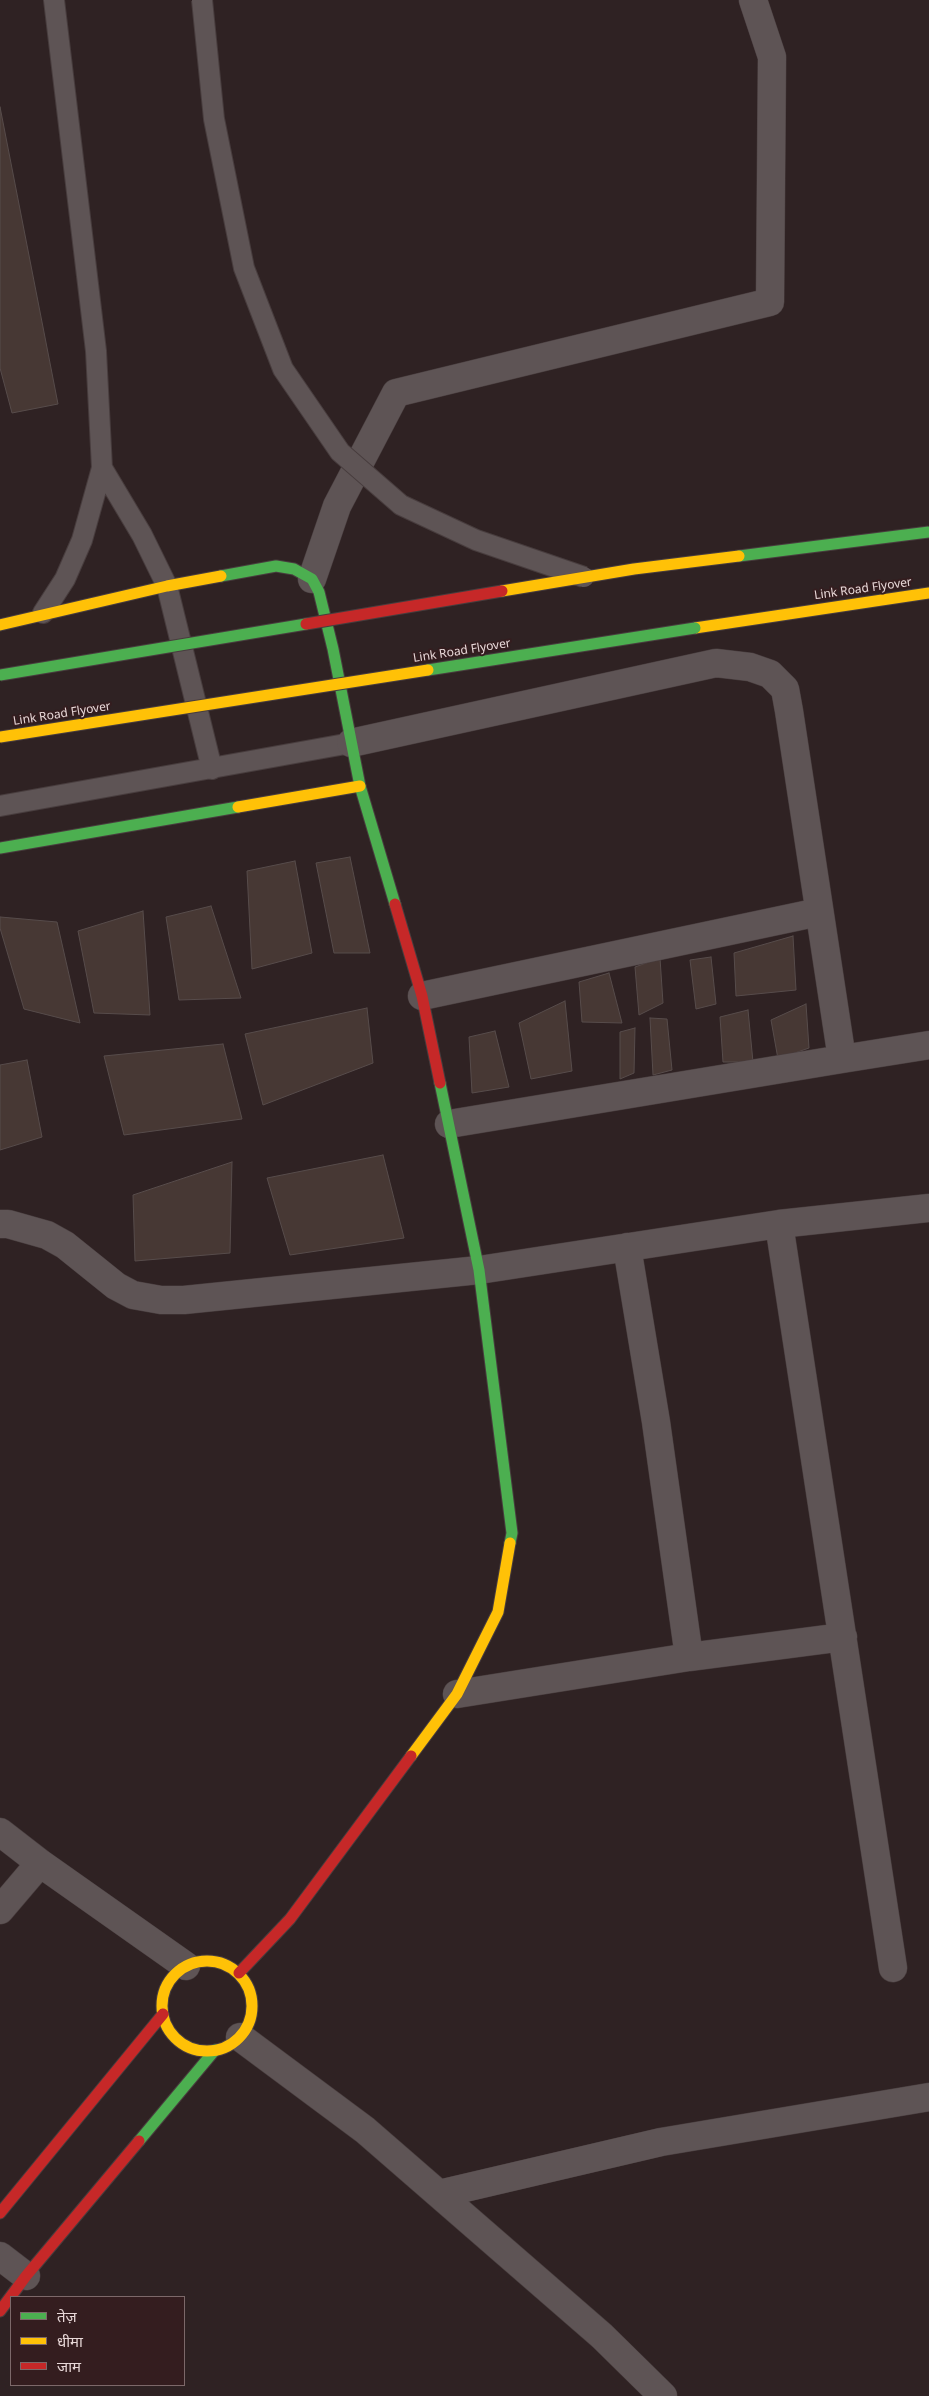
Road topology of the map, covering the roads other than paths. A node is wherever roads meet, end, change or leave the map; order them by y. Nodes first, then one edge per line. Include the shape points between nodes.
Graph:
1 (54, 0) edge
2 (202, 0) edge
3 (753, 0) edge
4 (102, 468) junction
5 (929, 532) edge
6 (584, 577) junction
7 (312, 579) junction
8 (167, 586) junction
9 (929, 593) edge
10 (43, 613) junction
11 (0, 625) edge
12 (0, 675) edge
13 (0, 737) edge
14 (351, 743) junction
15 (212, 769) junction
16 (360, 786) junction
17 (0, 806) edge
18 (0, 848) edge
19 (819, 912) junction
20 (422, 996) junction
21 (929, 1045) edge
22 (842, 1059) junction
23 (449, 1124) junction
24 (929, 1208) edge
25 (0, 1224) edge
26 (779, 1224) junction
27 (627, 1247) junction
28 (479, 1270) junction
29 (843, 1637) junction
30 (689, 1658) junction
31 (457, 1694) junction
32 (0, 1832) edge
33 (40, 1863) junction
34 (0, 1910) edge
35 (186, 1966) junction
36 (893, 1968) dead end
37 (239, 1973) junction
38 (163, 2014) junction
39 (240, 2037) junction
40 (215, 2050) junction
41 (929, 2097) edge
42 (439, 2194) junction
43 (0, 2213) edge
44 (0, 2256) edge
45 (26, 2276) junction
46 (11, 2296) edge
47 (10, 2298) edge
48 (0, 2311) edge
49 (663, 2396) edge

1 - 4 lane via 96,351
2 - 6 lane, bridge via 214,119 244,268 283,369 340,452 401,505 476,540
3 - 7 street via 772,57 770,302 396,393 337,506
4 - 8 lane via 142,535
4 - 10 lane via 82,540 65,579
5 - 6 street, bridge
6 - 12 street, bridge
7 - 8 street via 294,569 276,566
7 - 14 street via 319,592
8 - 10 street
8 - 15 lane
9 - 13 street, Link Road Flyover, bridge
10 - 11 street
14 - 15 lane
14 - 16 street
14 - 19 street via 716,663 750,667 770,674 785,689
15 - 17 lane
16 - 18 street
16 - 20 street
19 - 20 street
19 - 22 street
20 - 23 street
21 - 22 street
22 - 23 street
23 - 28 street
24 - 26 street
25 - 28 street via 47,1235 65,1245 116,1286 133,1295 162,1300
26 - 27 street
26 - 29 street
27 - 28 street
27 - 30 street via 656,1422
28 - 31 street via 512,1534 498,1612
29 - 30 street
29 - 36 street
30 - 31 street
31 - 37 street via 290,1919
32 - 33 street
33 - 34 street
33 - 35 street
35 - 37 street via 214,1961
35 - 38 street via 167,1986
37 - 39 street via 252,1997 252,2012
38 - 40 street via 167,2027 176,2038 201,2050
38 - 43 street
39 - 40 street
39 - 42 street via 365,2130
40 - 45 street
41 - 42 street via 661,2142
42 - 49 street via 602,2336
44 - 45 street
45 - 46 street
47 - 48 street

